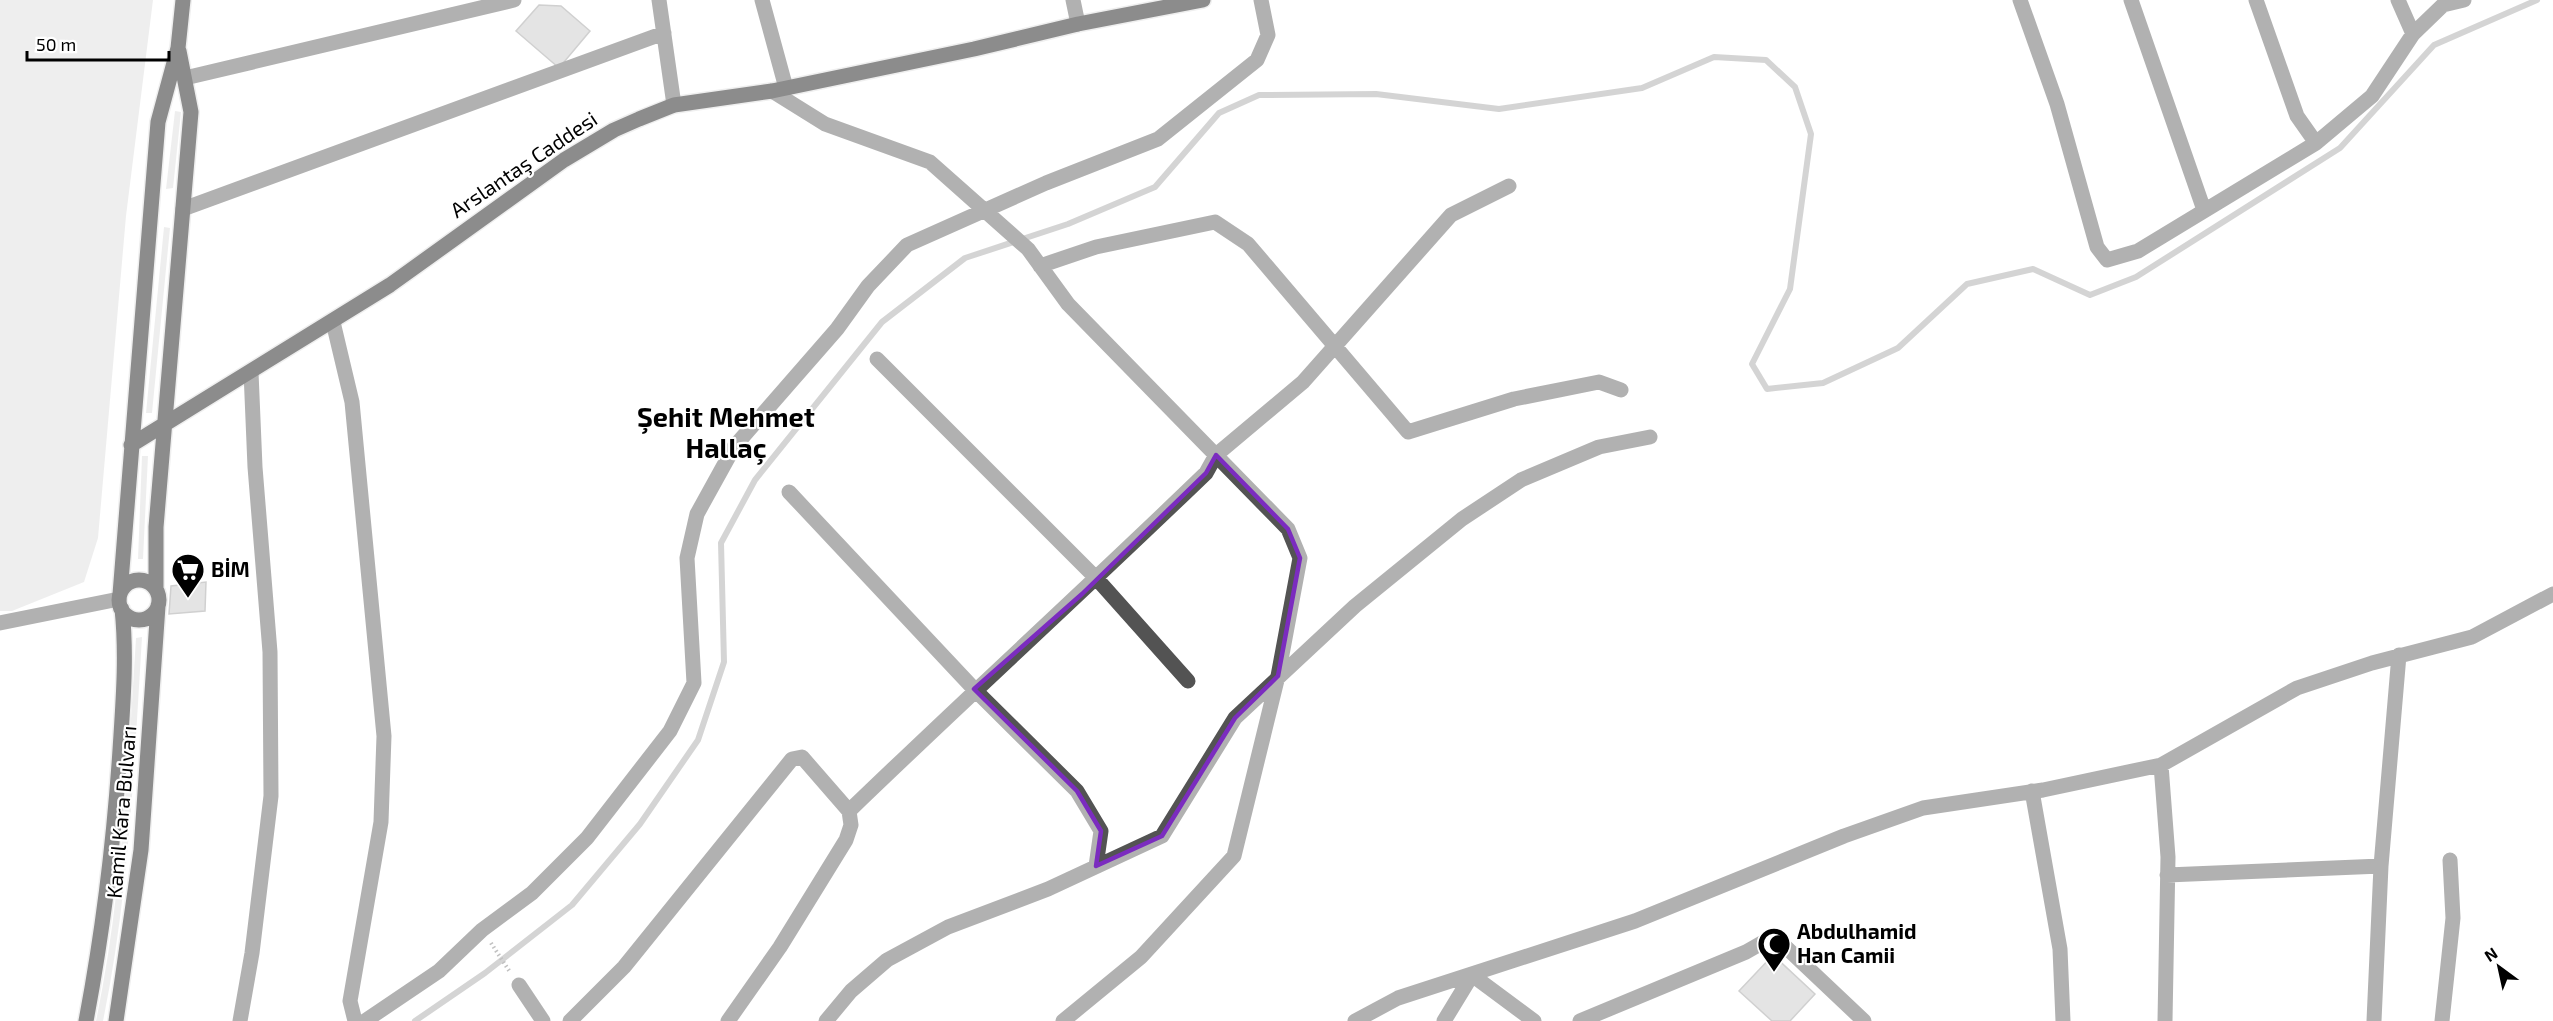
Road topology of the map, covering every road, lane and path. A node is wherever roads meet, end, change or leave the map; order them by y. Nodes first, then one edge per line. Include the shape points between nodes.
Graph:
1 (183, 0) edge
2 (514, 0) edge
3 (659, 0) edge
4 (762, 0) edge
5 (1073, 0) edge
6 (1203, 0) edge
7 (1261, 0) edge
8 (2020, 0) edge
9 (2131, 0) edge
10 (2256, 0) edge
11 (2398, 0) edge
12 (2464, 0) edge
13 (1078, 24) junction
14 (664, 33) junction
15 (2413, 34) junction
16 (178, 48) junction
17 (185, 78) junction
18 (779, 89) junction
19 (674, 105) junction
20 (2316, 143) junction
21 (1509, 186) dead end
22 (183, 209) junction
23 (2204, 210) junction
24 (989, 216) junction
25 (1040, 266) junction
26 (333, 322) junction
27 (1336, 345) junction
28 (877, 359) dead end
29 (251, 372) junction
30 (1621, 390) dead end
31 (164, 425) junction
32 (1650, 437) dead end
33 (131, 445) junction
34 (1216, 455) junction
35 (789, 492) dead end
36 (1097, 579) junction
37 (156, 589) junction
38 (2553, 594) edge
39 (120, 601) junction
40 (158, 606) junction
41 (0, 623) edge
42 (2399, 655) junction
43 (1278, 676) junction
44 (1188, 681) dead end
45 (974, 689) junction
46 (2161, 765) junction
47 (2032, 791) junction
48 (849, 811) junction
49 (2450, 860) dead end
50 (2381, 866) junction
51 (1096, 867) junction
52 (2167, 875) junction
53 (1472, 975) junction
54 (519, 985) dead end
55 (86, 1021) edge
56 (116, 1021) edge
57 (240, 1021) edge
58 (354, 1021) edge
59 (365, 1021) edge
60 (543, 1021) edge
61 (570, 1021) edge
62 (728, 1021) edge
63 (826, 1021) edge
64 (1063, 1021) edge
65 (1355, 1021) edge
66 (1444, 1021) edge
67 (1534, 1021) edge
68 (1580, 1021) edge
69 (1864, 1021) edge
70 (2063, 1021) edge
71 (2165, 1021) edge
72 (2374, 1021) edge
73 (2442, 1021) edge

1 - 16 main road
2 - 17 street
3 - 14 street
4 - 18 street
5 - 13 street
6 - 13 main road, Arslantaş Caddesi
7 - 24 street via 1268,35 1257,60 1158,139 1046,183
8 - 23 street via 2057,104 2097,247 2107,260 2138,251
9 - 23 street
10 - 20 street via 2297,116
11 - 15 street
12 - 15 street via 2443,5
13 - 18 main road, Arslantaş Caddesi
14 - 19 street
14 - 22 street
15 - 20 street via 2372,96
16 - 17 main road
16 - 33 main road, Kamil Kara Bulvarı via 158,122
17 - 22 main road via 191,112
18 - 19 main road, Arslantaş Caddesi
18 - 24 street via 825,124 930,162
19 - 26 main road, Arslantaş Caddesi via 596,140
20 - 23 street
21 - 27 street via 1451,215
22 - 31 main road
24 - 25 street via 1028,249
24 - 59 street via 907,245 734,447 697,514 687,558 694,683 670,731 625,792 587,838 532,893 482,930 439,971
25 - 27 street via 1096,247 1215,222 1248,244
25 - 34 street via 1068,304
26 - 29 main road, Arslantaş Caddesi
26 - 58 street via 352,402 384,736 381,822 350,1001
27 - 30 street via 1408,432 1514,399 1599,382
27 - 34 street via 1303,382
28 - 36 street
29 - 31 main road, Arslantaş Caddesi
29 - 57 street via 270,652 272,796
31 - 33 main road, Arslantaş Caddesi
31 - 37 main road via 156,527
32 - 43 street via 1599,447 1521,480 1462,519 1355,606
33 - 39 main road, Kamil Kara Bulvarı
34 - 36 street via 1206,473
34 - 43 street via 1288,529 1300,558
35 - 45 street
36 - 44 street
36 - 45 street
37 - 39 main road via 137,580 129,583
37 - 40 main road
38 - 42 street via 2472,637
39 - 40 main road via 129,616 139,620 153,615
39 - 41 street
39 - 55 main road, Kamil Kara Bulvarı via 125,658 115,820
40 - 56 main road, Kamil Kara Bulvarı via 141,850
42 - 46 street via 2297,688
42 - 50 street
43 - 51 street via 1235,718 1162,836
43 - 64 street via 1234,856 1141,957
45 - 48 street
45 - 51 street via 1077,791 1101,831
46 - 47 street
46 - 52 street
47 - 53 street via 1923,808 1635,921
47 - 70 street via 2060,949
48 - 61 street via 802,757 792,759 624,967
48 - 62 street via 851,825 846,840 780,947
49 - 73 street via 2453,918
50 - 52 street
50 - 72 street
51 - 63 street via 948,927 887,960 851,991
52 - 71 street
53 - 65 street via 1398,999
53 - 66 street
53 - 67 street
54 - 60 street
68 - 69 street via 1746,952 1774,936

